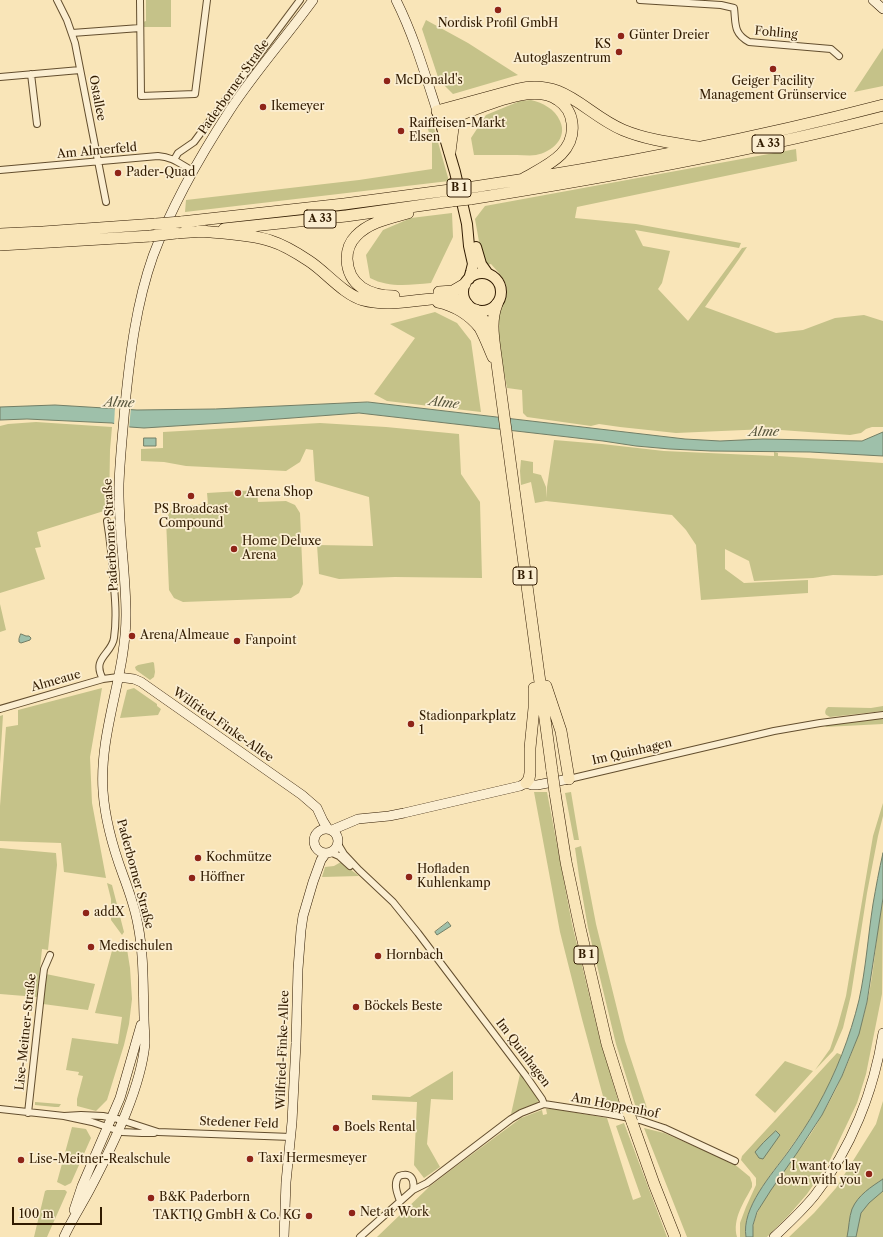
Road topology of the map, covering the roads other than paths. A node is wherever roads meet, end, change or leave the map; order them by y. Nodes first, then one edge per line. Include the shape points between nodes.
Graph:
1 (57, 0) edge
2 (140, 0) edge
3 (207, 0) edge
4 (300, 0) edge
5 (313, 0) edge
6 (396, 0) edge
7 (640, 0) edge
8 (661, 0) edge
9 (873, 0) edge
10 (883, 9) edge
11 (140, 28) junction
12 (72, 34) junction
13 (839, 56) dead end
14 (80, 70) junction
15 (32, 74) junction
16 (0, 77) edge
17 (883, 105) edge
18 (438, 112) junction
19 (459, 115) junction
20 (883, 117) edge
21 (37, 124) dead end
22 (698, 147) junction
23 (450, 152) junction
24 (174, 160) junction
25 (98, 162) junction
26 (0, 170) edge
27 (193, 171) junction
28 (523, 179) junction
29 (106, 202) dead end
30 (447, 202) junction
31 (467, 224) junction
32 (199, 231) junction
33 (0, 234) edge
34 (0, 245) edge
35 (488, 274) junction
36 (467, 281) junction
37 (427, 300) junction
38 (497, 304) junction
39 (472, 307) junction
40 (495, 349) junction
41 (498, 369) junction
42 (107, 521) dead end
43 (534, 647) junction
44 (118, 677) junction
45 (103, 679) junction
46 (0, 708) edge
47 (883, 715) edge
48 (569, 779) junction
49 (526, 783) junction
50 (310, 803) junction
51 (389, 816) junction
52 (330, 830) junction
53 (318, 831) junction
54 (338, 841) junction
55 (316, 849) junction
56 (328, 853) junction
57 (359, 870) junction
58 (303, 916) junction
59 (50, 955) dead end
60 (144, 1016) junction
61 (883, 1033) edge
62 (544, 1104) junction
63 (0, 1109) edge
64 (28, 1112) junction
65 (64, 1116) junction
66 (112, 1118) junction
67 (122, 1121) junction
68 (108, 1128) junction
69 (118, 1131) junction
70 (158, 1132) junction
71 (291, 1137) junction
72 (735, 1161) dead end
73 (413, 1190) junction
74 (400, 1201) junction
75 (65, 1234) edge
76 (284, 1237) edge
77 (360, 1237) edge
78 (675, 1237) edge
79 (774, 1237) edge

1 - 12 street, Ostallee
2 - 11 street
3 - 11 street via 196,94 141,96
4 - 24 street, Paderborner Straße via 194,142 178,153
5 - 27 street, Paderborner Straße via 232,107
6 - 18 street via 423,65
7 - 8 street, Fohling
8 - 13 street, Fohling via 734,8 736,30 749,42 831,49
9 - 10 street
11 - 12 street
12 - 14 street, Ostallee
14 - 15 street
14 - 25 street, Ostallee
15 - 16 street
15 - 21 street
17 - 22 highway, A 33
18 - 19 highway via 445,118
18 - 22 highway via 523,88 545,87 569,96 630,133 652,140
18 - 23 main road, B 1
19 - 23 highway via 453,128
19 - 28 highway via 528,93 548,95 564,104 572,124 569,145 555,159
20 - 30 highway, A 33, bridge via 666,165
22 - 28 highway, A 33
23 - 31 main road, B 1
24 - 25 street, Am Almerfeld via 151,156
24 - 27 street, Am Almerfeld
25 - 26 street, Am Almerfeld
25 - 29 street, Ostallee
27 - 44 street, Paderborner Straße via 163,231 150,266 135,324 121,446 119,508 126,616
28 - 33 highway, A 33, bridge via 181,222
30 - 32 highway, A 33 via 346,216
30 - 36 highway via 377,222 360,232 348,249 349,272 362,288 387,296 450,291 458,289
31 - 35 main road, B 1 via 480,261
31 - 36 main road, B 1 via 473,264
32 - 34 highway, A 33, bridge
32 - 37 highway via 270,240 308,260 347,291 362,299 382,303
35 - 36 main road via 477,274
35 - 38 main road, B 1 via 501,288
36 - 39 main road, B 1 via 463,294
37 - 39 highway via 452,298
37 - 41 highway via 450,305 461,310 472,320 480,329
38 - 39 main road via 487,311
38 - 40 highway, B 1 via 493,319
39 - 40 highway, B 1 via 486,323
40 - 41 highway, B 1
41 - 43 highway, B 1
42 - 45 street, Paderborner Straße via 116,620 113,643 99,664
43 - 48 highway, B 1 via 561,731
43 - 49 highway via 534,708 530,776
43 - 78 highway, B 1, bridge via 566,862 607,1044
44 - 45 street, Almeaue
44 - 50 street, Wilfried-Finke-Allee via 134,678 141,682
44 - 60 street, Paderborner Straße via 107,734 103,790 111,838 138,925 144,975
45 - 46 street, Almeaue
47 - 48 street, Im Quinhagen via 774,731
48 - 49 street, Im Quinhagen via 537,785
49 - 51 street, Im Quinhagen
50 - 52 street, Wilfried-Finke-Allee via 317,808
50 - 53 street, Wilfried-Finke-Allee via 318,823
51 - 52 street, Im Quinhagen via 358,819
51 - 54 street, Im Quinhagen via 355,824 343,832
52 - 53 street
52 - 54 street
53 - 55 street via 314,839
54 - 56 street via 335,849
54 - 57 street, Im Quinhagen via 344,854
55 - 56 street
55 - 58 street, Wilfried-Finke-Allee via 316,859 307,881 302,904
56 - 57 street, Im Quinhagen via 336,854
56 - 58 street, Wilfried-Finke-Allee via 320,863
57 - 62 street, Im Quinhagen via 389,897 418,933
58 - 71 street, Wilfried-Finke-Allee via 298,969
59 - 64 street, Lise-Meitner-Straße via 44,969
60 - 66 street, Paderborner Straße via 130,1068
60 - 67 street, Paderborner Straße via 145,1043 142,1058
61 - 79 street via 874,1076 845,1147 815,1195
62 - 72 street, Am Hoppenhof via 650,1123
62 - 73 street via 511,1119
63 - 64 street
64 - 65 street
65 - 66 street via 81,1114
65 - 68 street
66 - 67 street
66 - 68 street, Paderborner Straße
67 - 69 street, Paderborner Straße
67 - 70 street, Stedener Feld
68 - 69 street, Stedener Feld
68 - 75 street, Paderborner Straße via 82,1186
69 - 70 street, Stedener Feld
69 - 75 street, Paderborner Straße via 90,1190
70 - 71 street, Stedener Feld
71 - 76 street, Stedener Feld
73 - 74 street
73 - 74 street via 414,1183 410,1176 399,1176 395,1185
74 - 77 street

